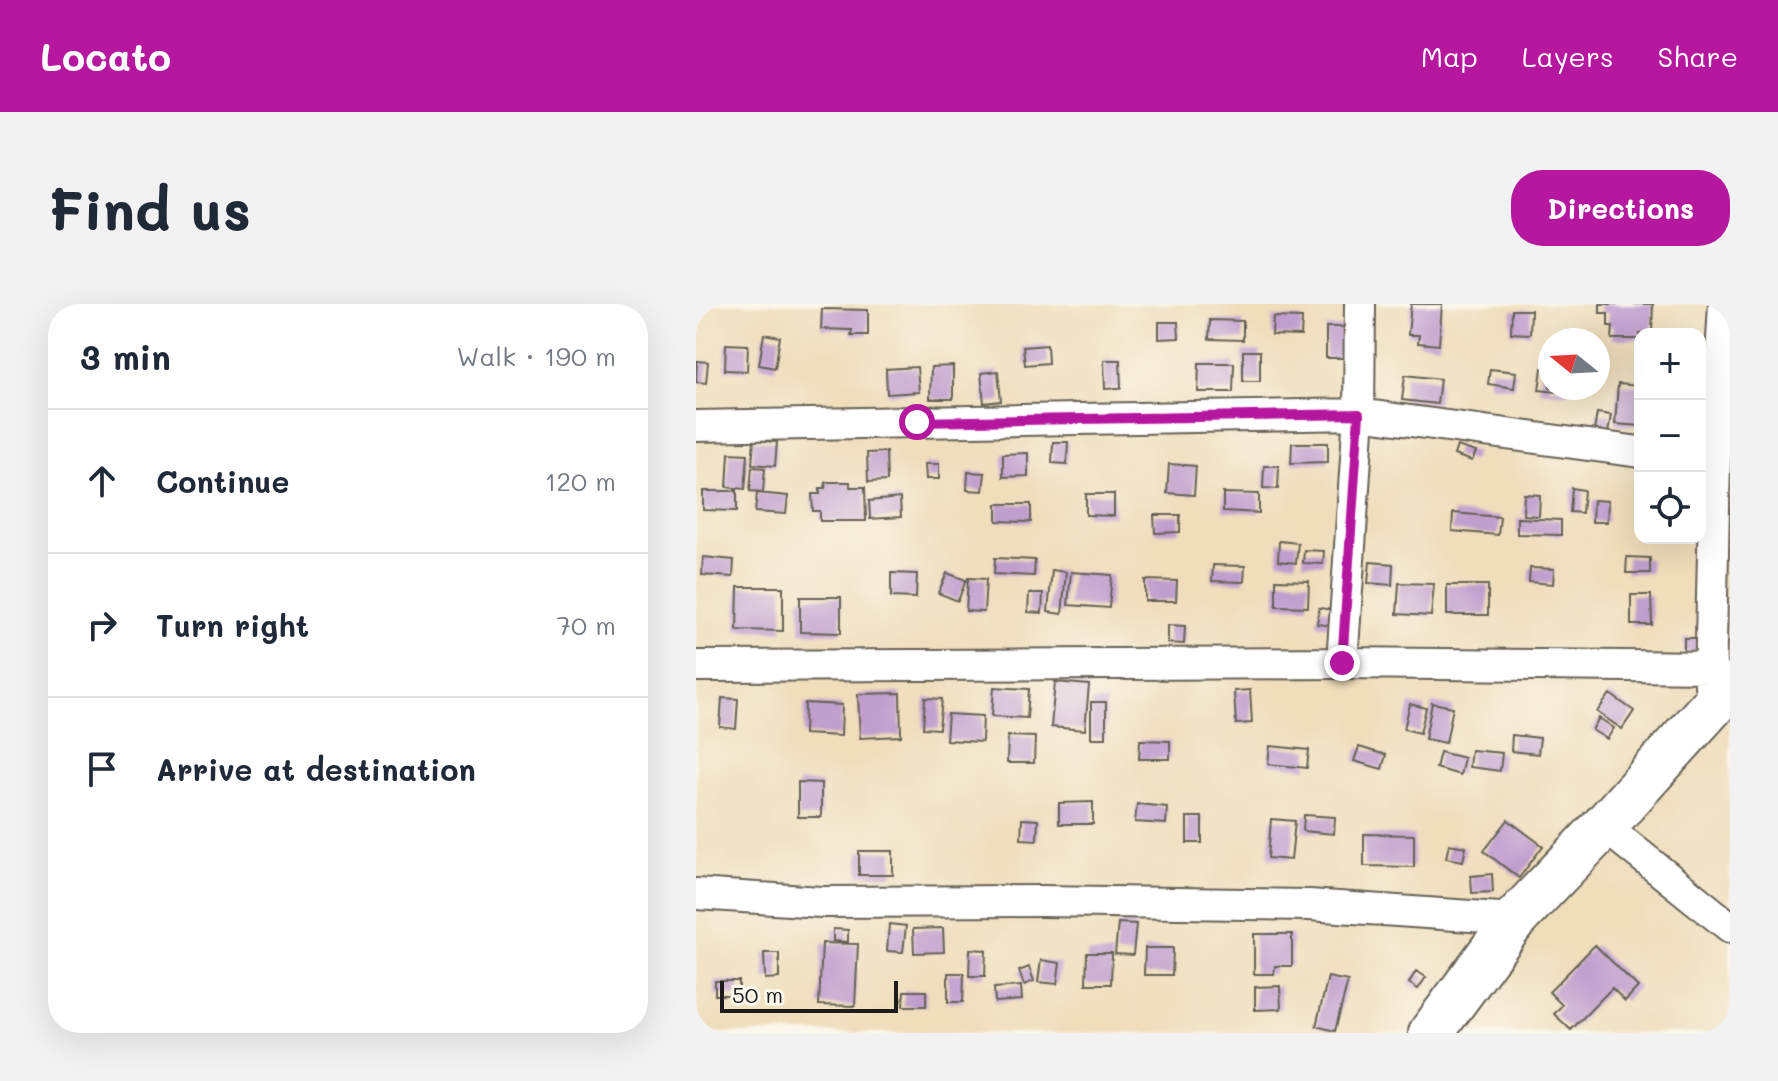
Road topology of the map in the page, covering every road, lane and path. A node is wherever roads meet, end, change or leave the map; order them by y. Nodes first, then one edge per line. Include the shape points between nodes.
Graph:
1 (1360, 304) edge
2 (1724, 304) edge
3 (1359, 414) junction
4 (696, 426) edge
5 (1634, 451) edge
6 (1707, 461) edge
7 (1342, 663) junction
8 (696, 666) edge
9 (1717, 688) edge
10 (1604, 826) junction
11 (696, 894) edge
12 (1515, 919) junction
13 (1730, 927) edge
14 (1431, 1033) edge

1 - 3 street
2 - 6 street
3 - 4 street
3 - 5 street
3 - 7 street
6 - 9 street
7 - 8 street
7 - 9 street
9 - 10 highway
10 - 12 highway
10 - 13 street
11 - 12 street via 821,902 1309,905
12 - 14 highway

